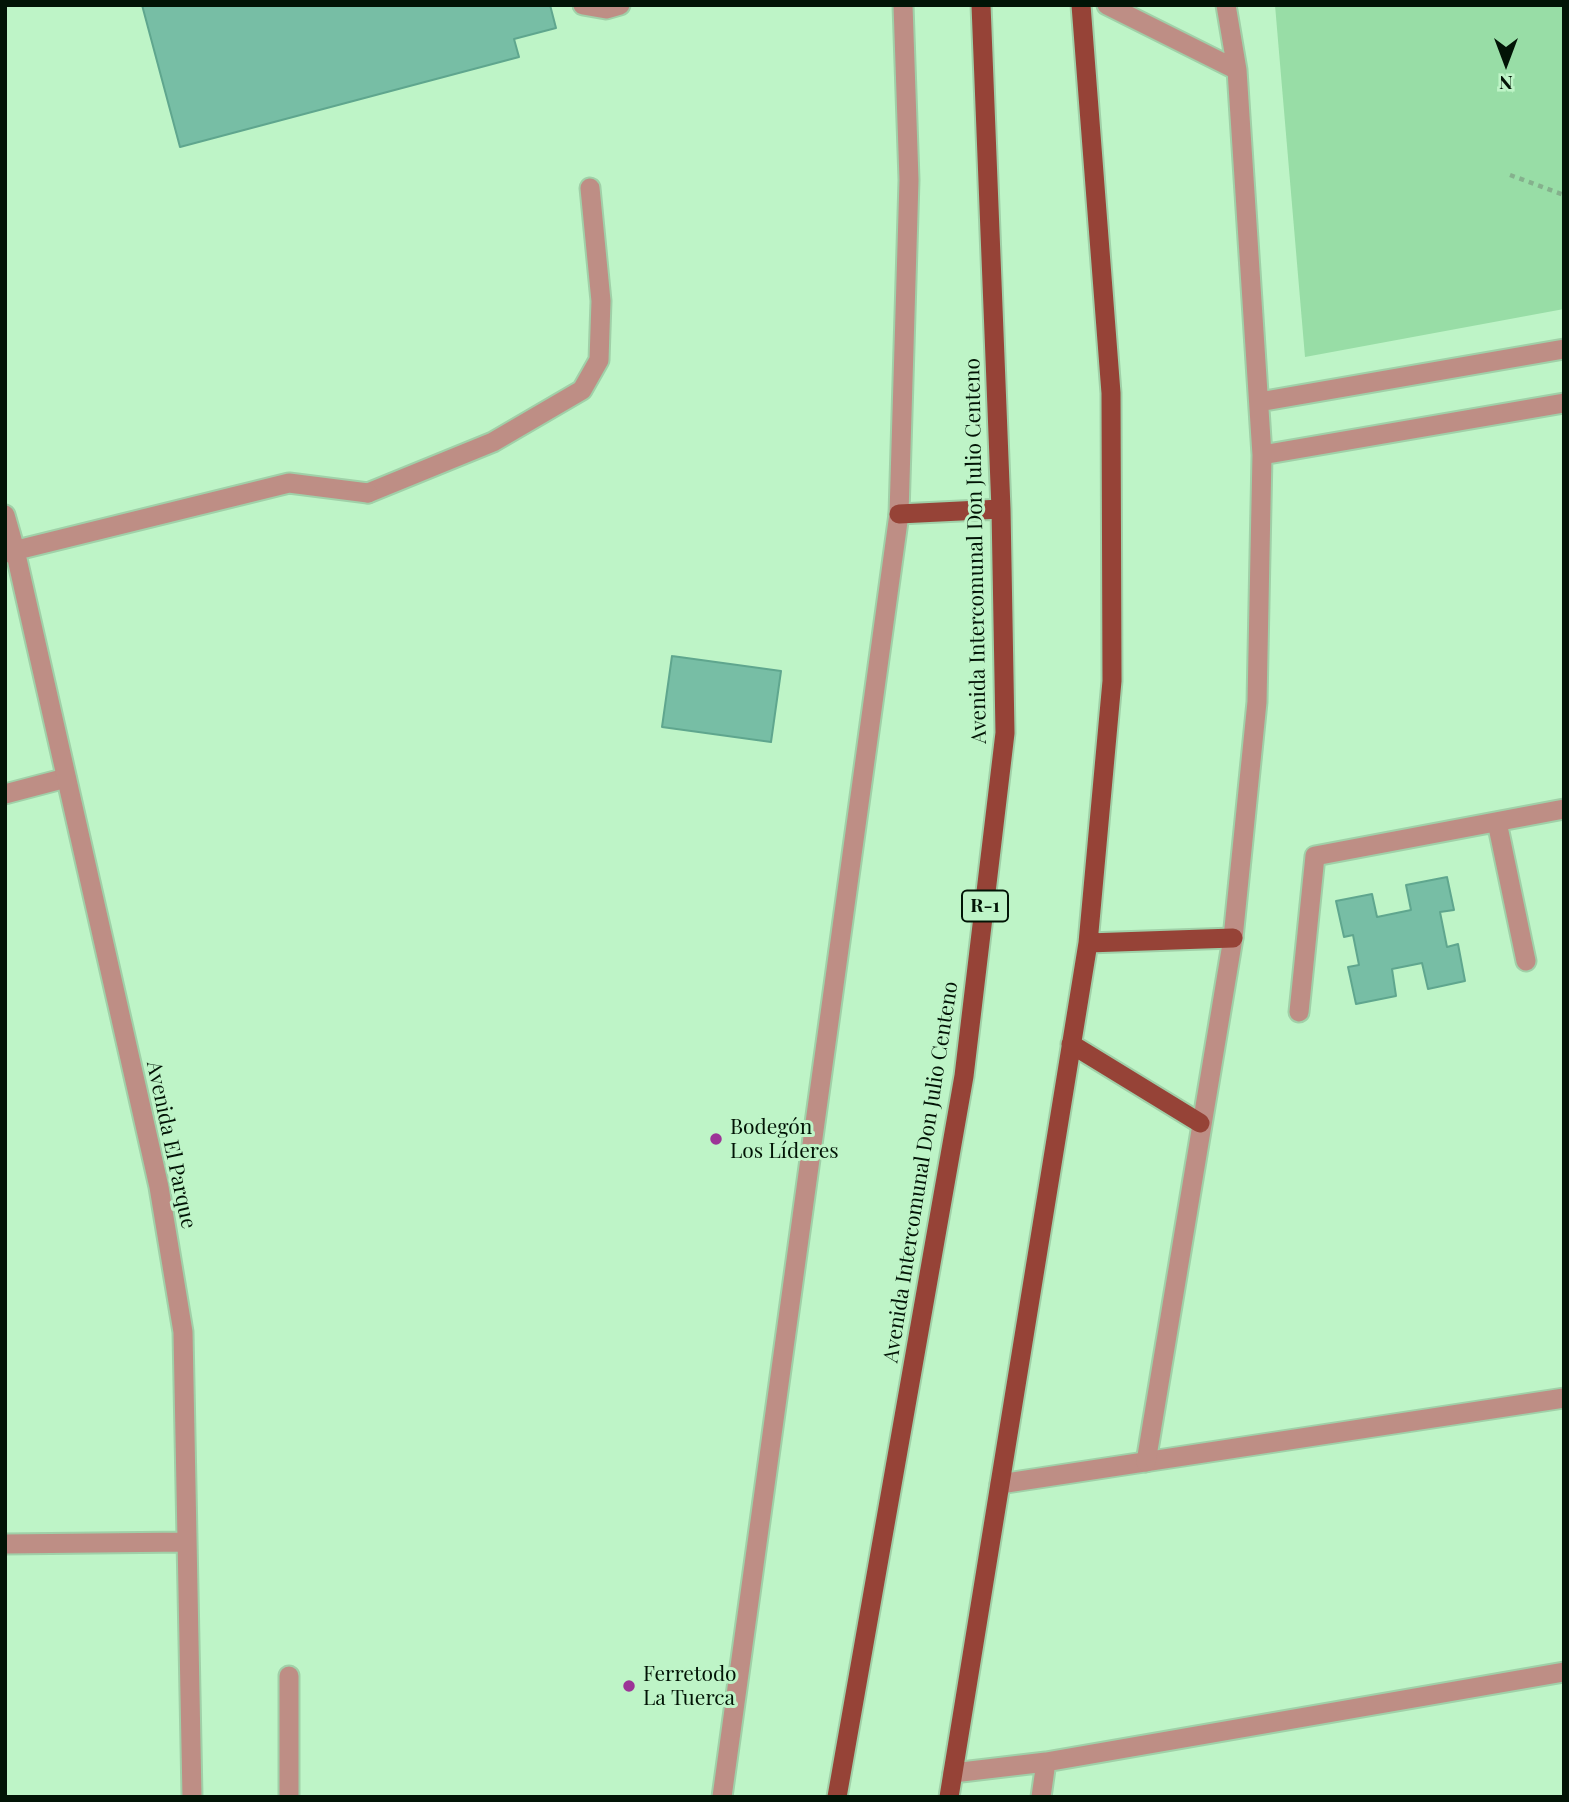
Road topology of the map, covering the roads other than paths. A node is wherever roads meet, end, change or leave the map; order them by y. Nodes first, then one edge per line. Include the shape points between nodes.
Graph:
1 (583, 5) edge
2 (620, 5) edge
3 (903, 5) edge
4 (981, 5) edge
5 (1081, 5) edge
6 (1107, 5) edge
7 (1226, 5) edge
8 (1237, 70) junction
9 (590, 188) dead end
10 (1564, 349) edge
11 (1259, 402) junction
12 (1564, 404) edge
13 (1262, 455) junction
14 (1001, 509) junction
15 (5, 514) edge
16 (899, 514) junction
17 (10, 552) edge
18 (66, 778) junction
19 (5, 794) edge
20 (1564, 809) edge
21 (1497, 821) junction
22 (1233, 938) junction
23 (1088, 943) junction
24 (1526, 961) dead end
25 (1299, 1012) dead end
26 (1071, 1044) junction
27 (1200, 1123) junction
28 (1564, 1398) edge
29 (1146, 1462) junction
30 (1000, 1484) junction
31 (186, 1542) junction
32 (5, 1544) edge
33 (1564, 1672) edge
34 (289, 1676) dead end
35 (1046, 1762) junction
36 (953, 1773) junction
37 (192, 1797) edge
38 (289, 1797) edge
39 (722, 1797) edge
40 (837, 1797) edge
41 (949, 1797) edge
42 (1041, 1797) edge

1 - 2 street via 606,9
3 - 16 street via 909,180
4 - 14 main road, Avenida Intercomunal Don Julio Centeno / R-1
5 - 23 main road via 1111,407 1112,681
6 - 8 street
7 - 8 street
8 - 11 street
9 - 17 street via 601,301 599,360 582,390 493,442 368,493 289,483
10 - 11 street
11 - 13 street
12 - 13 street
13 - 22 street via 1257,702
14 - 16 main road
14 - 40 main road, Avenida Intercomunal Don Julio Centeno / R-1 via 1005,733 964,1076
15 - 17 street, Avenida El Parque
16 - 39 street
17 - 18 street, Avenida El Parque
18 - 19 street
18 - 31 street, Avenida El Parque via 159,1186 183,1332
20 - 21 street
21 - 24 street
21 - 25 street via 1315,856
22 - 23 main road
22 - 27 street
23 - 26 main road
26 - 27 main road
26 - 30 main road
27 - 29 street
28 - 29 street
29 - 30 street
30 - 36 main road
31 - 32 street
31 - 37 street, Avenida El Parque
33 - 35 street
34 - 38 street
35 - 36 street
35 - 42 street
36 - 41 main road

